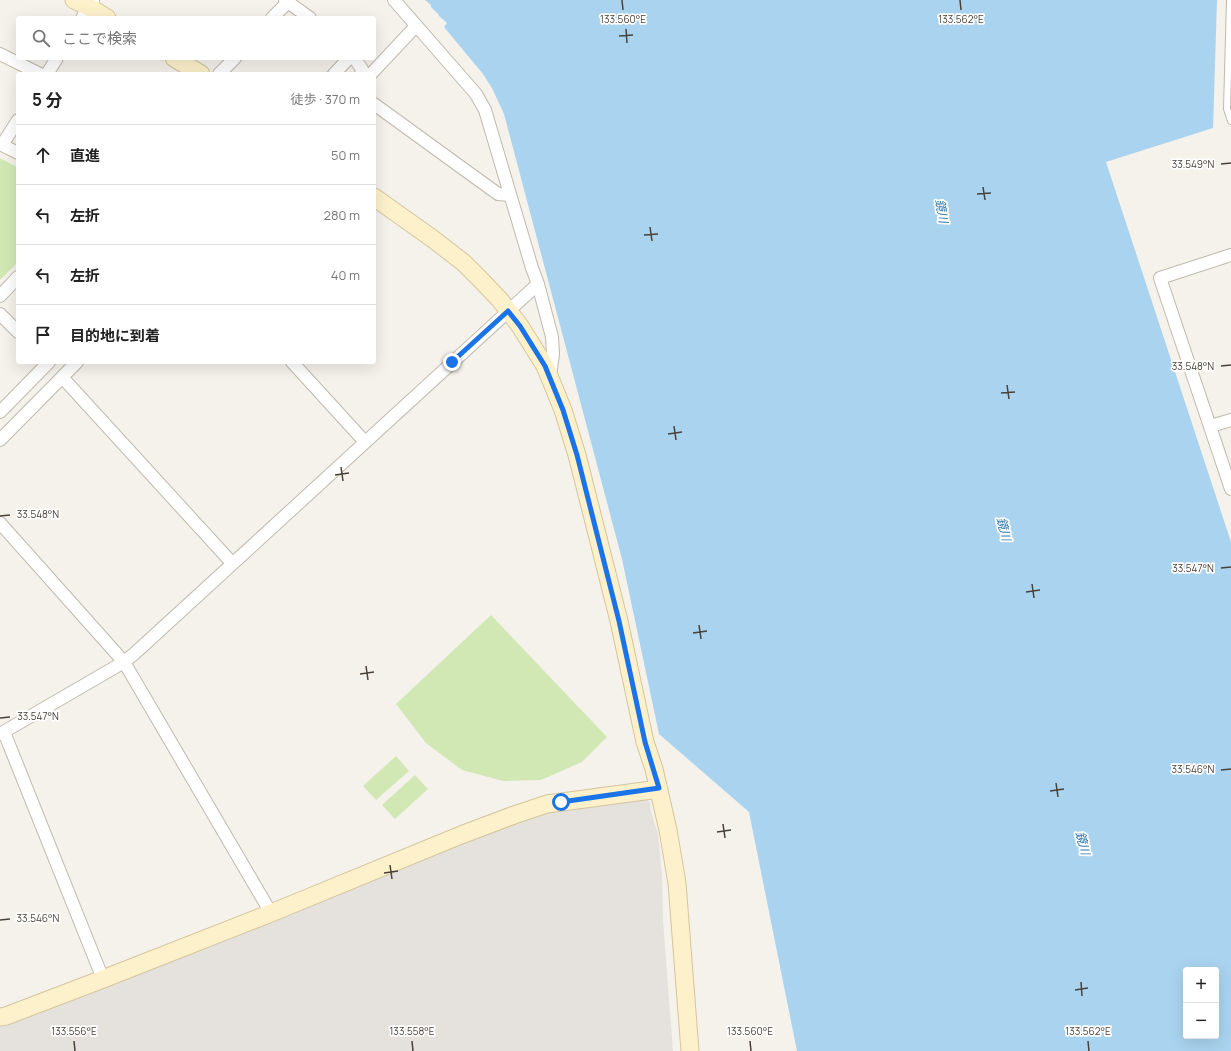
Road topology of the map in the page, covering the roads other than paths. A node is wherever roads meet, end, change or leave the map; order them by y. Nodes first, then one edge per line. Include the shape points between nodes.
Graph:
1 (394, 0) edge
2 (1230, 0) edge
3 (286, 1) edge
4 (85, 6) edge
5 (103, 16) edge
6 (274, 16) edge
7 (307, 16) edge
8 (416, 26) junction
9 (0, 54) edge
10 (56, 60) edge
11 (177, 60) edge
12 (233, 60) edge
13 (347, 60) edge
14 (355, 60) edge
15 (36, 72) edge
16 (48, 72) edge
17 (198, 72) edge
18 (221, 72) edge
19 (336, 72) edge
20 (361, 72) edge
21 (373, 72) edge
22 (376, 105) edge
23 (1231, 122) edge
24 (16, 123) edge
25 (1, 144) edge
26 (16, 152) edge
27 (510, 195) junction
28 (376, 198) edge
29 (1231, 255) edge
30 (16, 279) edge
31 (538, 284) junction
32 (0, 296) edge
33 (508, 311) junction
34 (0, 314) edge
35 (16, 330) edge
36 (46, 364) edge
37 (75, 364) edge
38 (294, 364) edge
39 (62, 377) junction
40 (550, 378) junction
41 (0, 412) edge
42 (1231, 420) edge
43 (1210, 426) junction
44 (0, 440) edge
45 (365, 442) junction
46 (1231, 489) edge
47 (0, 523) edge
48 (232, 563) junction
49 (124, 662) junction
50 (2, 733) edge
51 (659, 788) junction
52 (271, 913) junction
53 (103, 979) junction
54 (0, 1017) edge
55 (690, 1051) edge

1 - 8 street
2 - 23 lane via 1227,109
3 - 6 street
3 - 7 street
4 - 5 street
8 - 21 street
8 - 27 street via 476,94 486,110
9 - 15 street
10 - 16 street
11 - 17 street
12 - 18 street
13 - 19 street
14 - 20 street
22 - 27 street via 498,194
24 - 25 street
25 - 26 street
27 - 31 street
28 - 33 street via 464,263
29 - 43 street via 1160,278
30 - 32 street
31 - 33 street
31 - 40 street via 552,337
33 - 40 street via 520,326
33 - 45 street
34 - 35 street
36 - 41 street
37 - 39 street
38 - 45 street
39 - 44 street
39 - 48 street
40 - 51 street via 577,455 619,621 645,742
42 - 43 street
43 - 46 street
45 - 48 street
47 - 49 street
48 - 49 street
49 - 50 street
49 - 52 street
50 - 53 street
51 - 52 street via 547,804 461,835
51 - 55 street via 677,883
52 - 53 street
53 - 54 street

